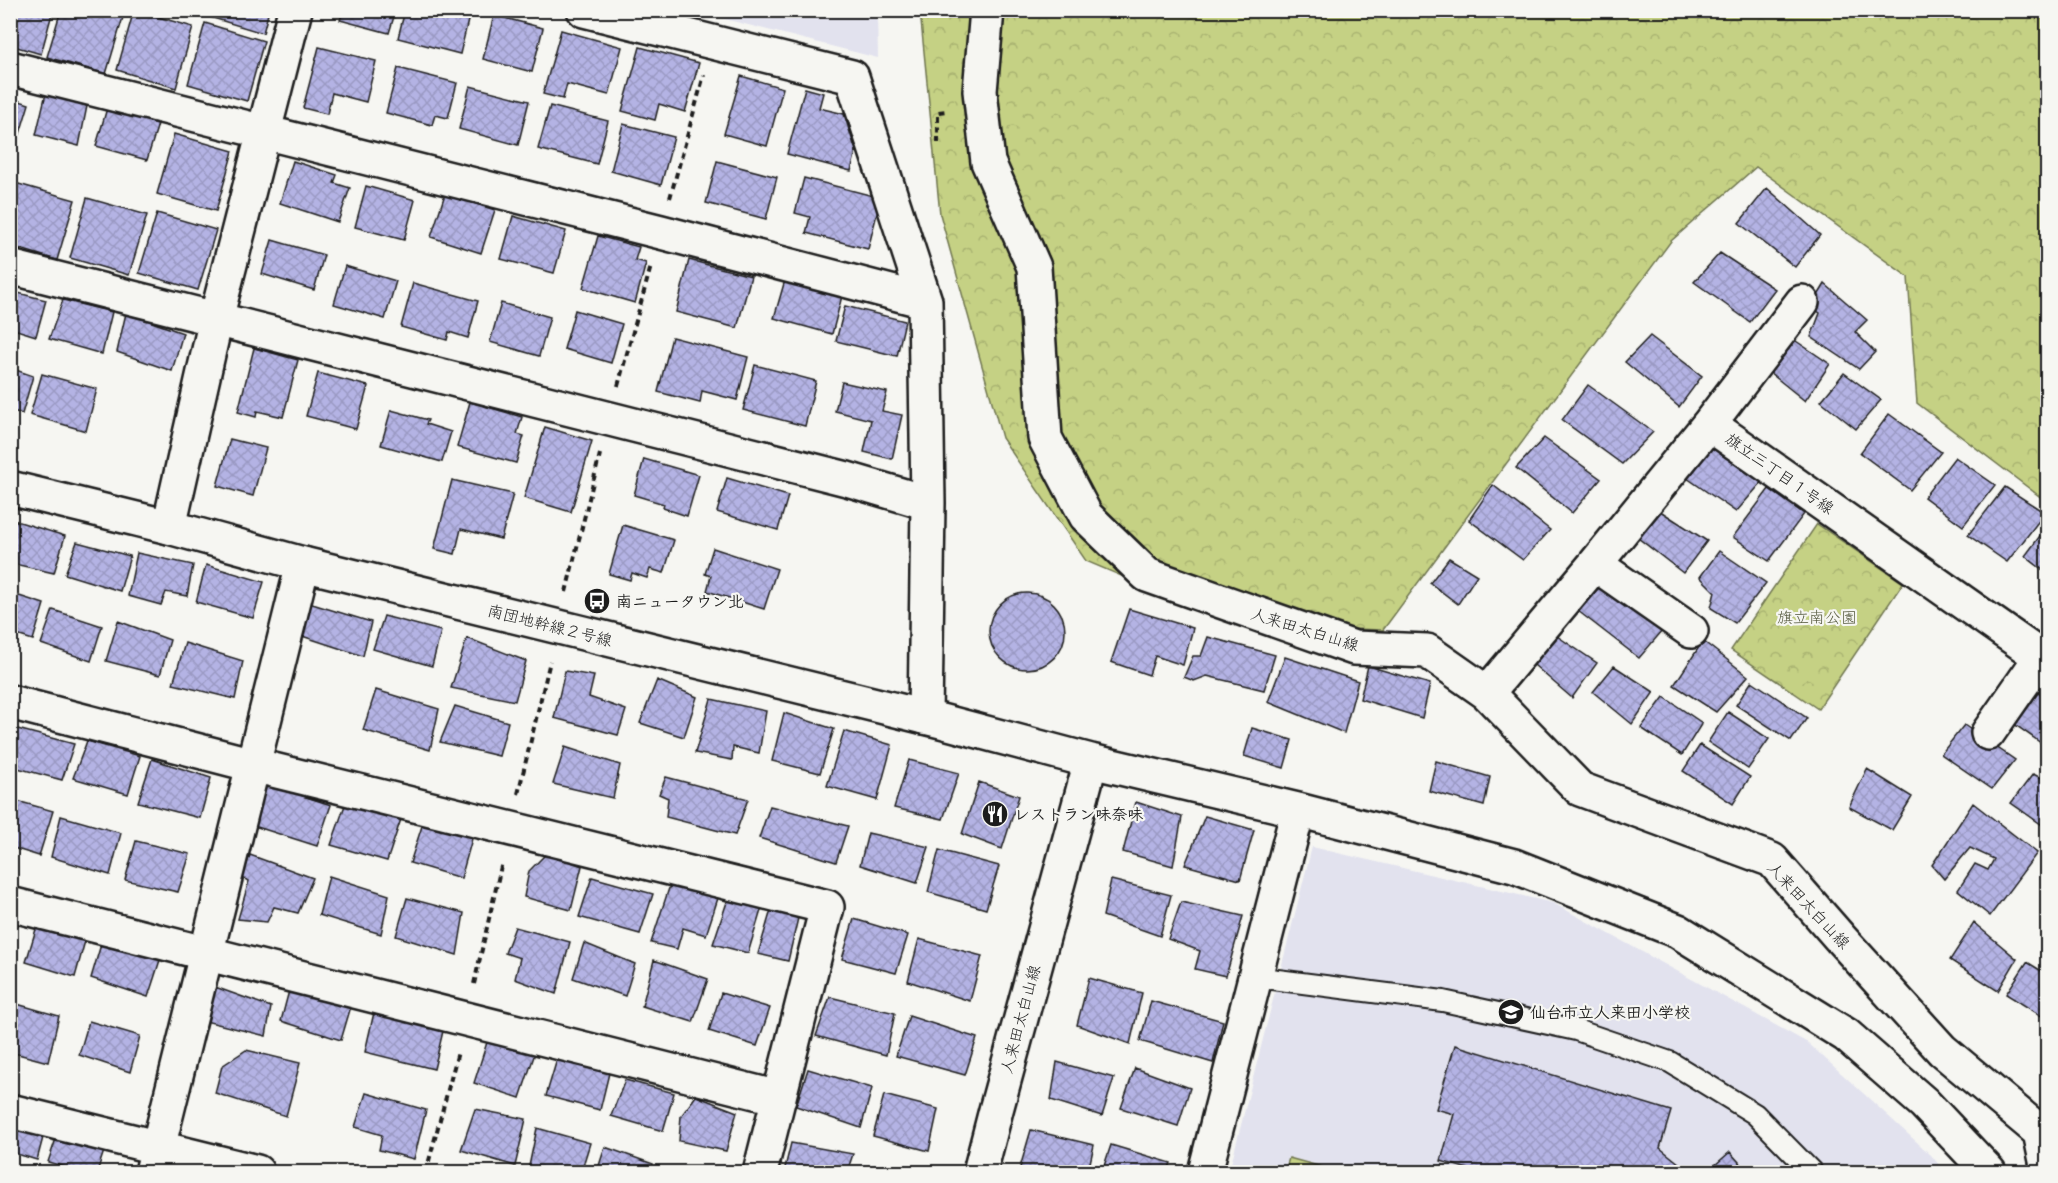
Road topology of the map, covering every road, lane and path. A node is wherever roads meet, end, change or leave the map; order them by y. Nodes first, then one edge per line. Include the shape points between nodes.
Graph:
1 (295, 10) edge
2 (585, 10) edge
3 (987, 10) edge
4 (713, 42) junction
5 (10, 68) edge
6 (265, 131) junction
7 (661, 232) junction
8 (10, 267) edge
9 (925, 301) junction
10 (1802, 302) dead end
11 (216, 319) junction
12 (609, 419) junction
13 (1709, 424) junction
14 (10, 488) edge
15 (928, 503) junction
16 (169, 527) junction
17 (303, 564) junction
18 (1595, 564) junction
19 (558, 627) junction
20 (1691, 631) dead end
21 (2044, 660) edge
22 (1486, 693) junction
23 (10, 702) edge
24 (925, 717) junction
25 (1988, 733) dead end
26 (1091, 761) junction
27 (254, 765) junction
28 (1298, 810) junction
29 (510, 828) junction
30 (10, 904) edge
31 (207, 954) junction
32 (1254, 977) junction
33 (466, 1019) junction
34 (779, 1098) junction
35 (10, 1111) edge
36 (2044, 1126) edge
37 (155, 1160) edge
38 (2048, 1170) edge
39 (257, 1173) edge
40 (426, 1173) edge
41 (760, 1173) edge
42 (981, 1173) edge
43 (1205, 1173) edge
44 (1812, 1173) edge
45 (1989, 1173) edge

1 - 6 street
2 - 4 street
3 - 22 street, 人来田太白山線 via 980,91 988,162 1034,267 1045,438 1086,516 1147,575 1354,648 1427,651
4 - 7 path
4 - 9 street via 852,77
5 - 6 street
6 - 7 street
6 - 11 street
7 - 9 street
7 - 12 path
8 - 11 street
9 - 15 street
10 - 13 street
11 - 12 street
11 - 16 street
12 - 15 street
12 - 19 path
13 - 18 street, 旗立三丁目１号線
13 - 21 street, 旗立三丁目１号線
14 - 16 street, 南団地幹線２号線
15 - 24 street
16 - 17 street, 南団地幹線２号線
17 - 19 street, 南団地幹線２号線
17 - 27 street
18 - 20 street
18 - 22 street, 旗立三丁目１号線
19 - 24 street, 南団地幹線２号線
19 - 29 path
21 - 25 street
22 - 36 street, 人来田太白山線 via 1580,789 1772,860 1942,1050
23 - 27 street
24 - 26 street, 南団地幹線２号線
26 - 28 street, 南団地幹線２号線
26 - 42 street, 人来田太白山線
27 - 29 street
27 - 31 street
28 - 32 street
28 - 45 street, 南団地幹線２号線 via 1514,866 1677,931 1846,1035 1924,1103
29 - 33 path
29 - 34 street via 827,908
30 - 31 street
31 - 33 street
31 - 37 street
32 - 43 street
32 - 44 lane via 1443,1001 1576,1030 1670,1062 1755,1114
33 - 34 street
33 - 40 path
34 - 41 street
35 - 37 street
36 - 38 street, 人来田太白山線
37 - 39 street

